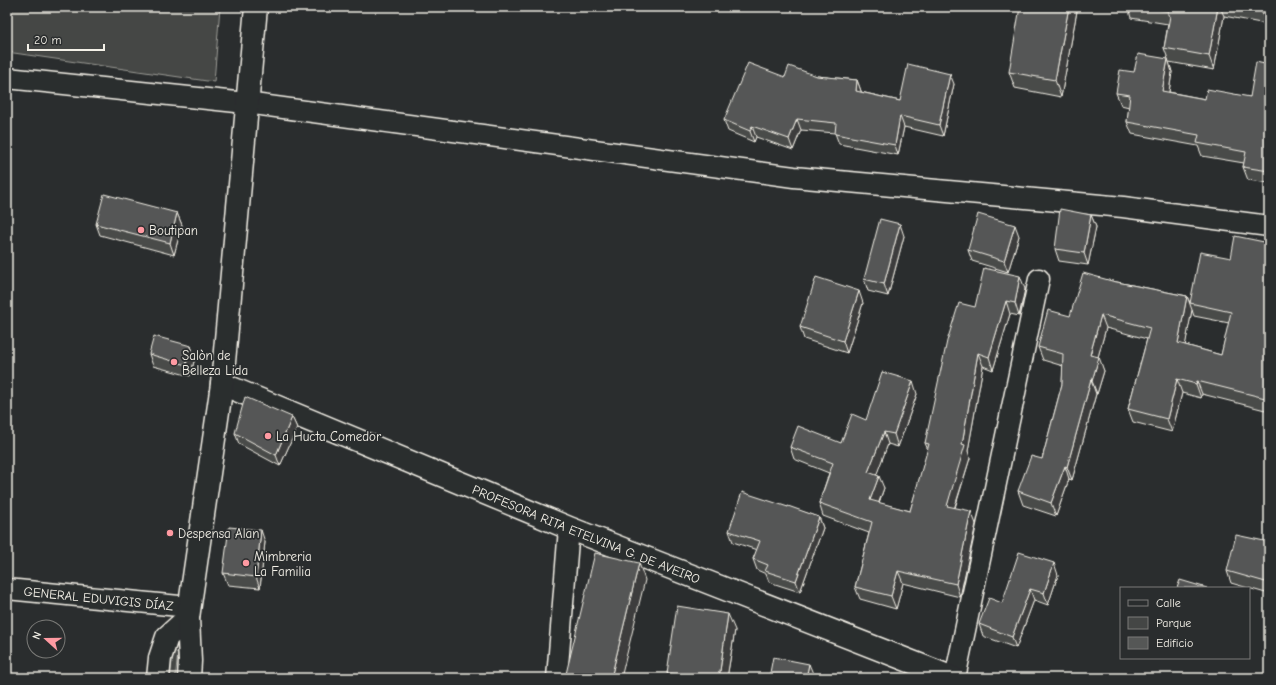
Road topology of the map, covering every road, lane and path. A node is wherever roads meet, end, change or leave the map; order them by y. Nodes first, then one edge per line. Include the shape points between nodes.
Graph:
1 (256, 7) edge
2 (7, 78) edge
3 (246, 103) junction
4 (1269, 226) edge
5 (1040, 279) dead end
6 (222, 384) junction
7 (570, 528) junction
8 (7, 589) edge
9 (189, 612) junction
10 (158, 678) edge
11 (189, 678) edge
12 (557, 678) edge
13 (954, 678) edge

1 - 3 street
2 - 3 street
3 - 4 street via 794,177 1123,207
3 - 6 street
5 - 13 street
6 - 7 street, PROFESORA RITA ETELVINA G. DE AVEIRO
6 - 9 street
7 - 12 street
7 - 13 street, PROFESORA RITA ETELVINA G. DE AVEIRO
8 - 9 street, GENERAL EDUVIGIS DÍAZ
9 - 10 street via 167,637 160,658
9 - 11 street

